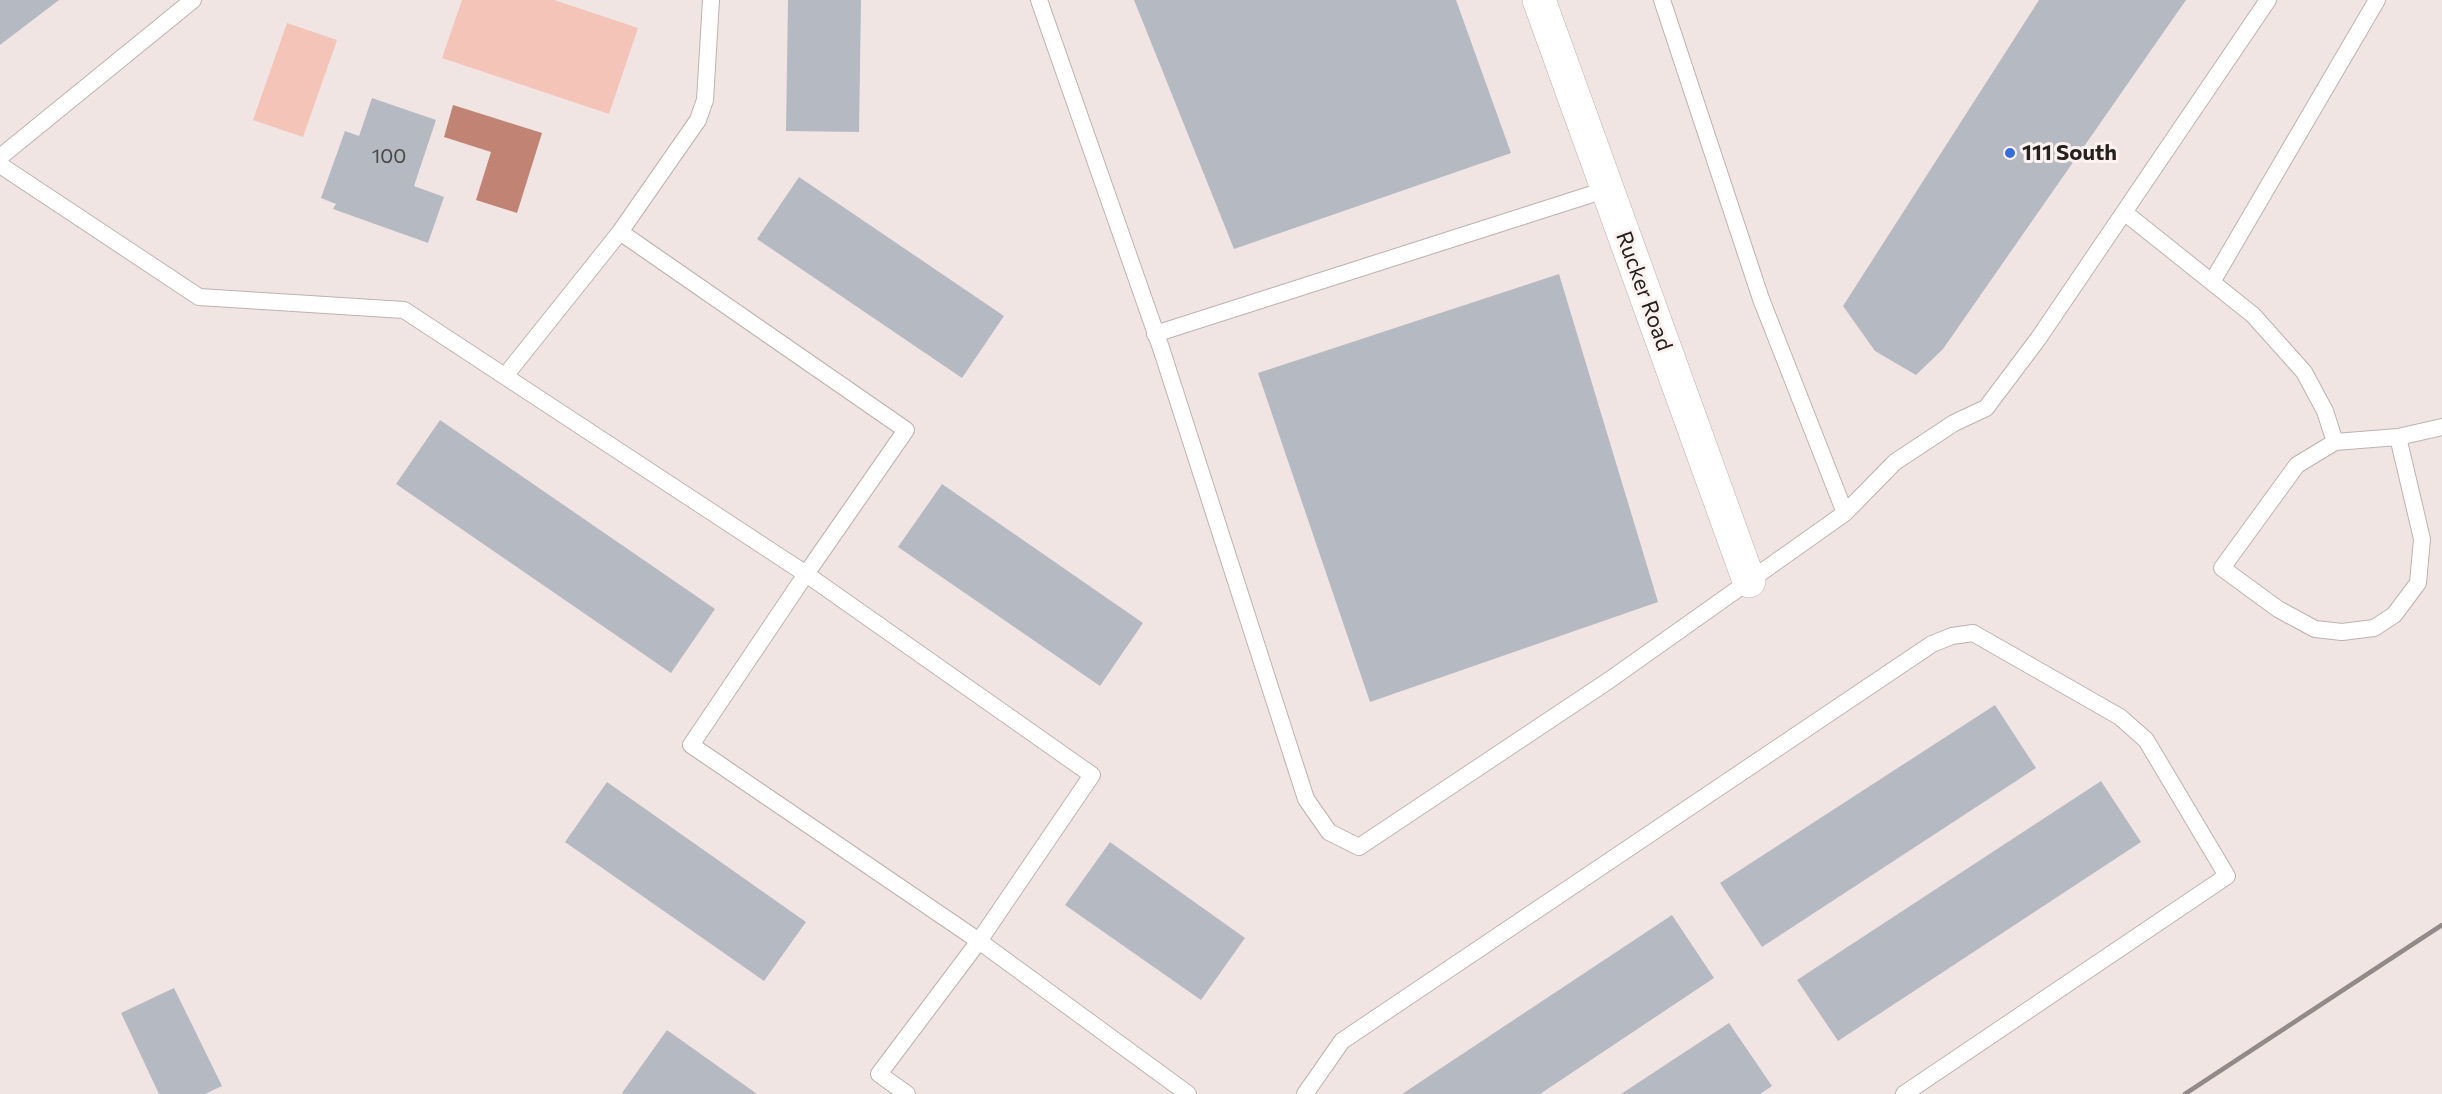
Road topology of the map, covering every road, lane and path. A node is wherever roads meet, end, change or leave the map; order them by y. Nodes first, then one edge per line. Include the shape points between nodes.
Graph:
1 (193, 0) edge
2 (711, 0) edge
3 (1040, 0) edge
4 (1539, 0) edge
5 (1662, 0) edge
6 (2268, 0) edge
7 (2377, 0) edge
8 (0, 157) edge
9 (0, 165) edge
10 (1608, 189) junction
11 (2124, 212) junction
12 (620, 232) junction
13 (2212, 282) junction
14 (1155, 334) junction
15 (505, 376) junction
16 (2442, 427) edge
17 (2398, 437) junction
18 (2336, 442) junction
19 (1845, 513) junction
20 (806, 574) junction
21 (1749, 581) junction
22 (979, 941) junction
23 (907, 1094) edge
24 (1188, 1094) edge
25 (1305, 1094) edge
26 (1904, 1094) edge

1 - 8 lane
2 - 12 lane via 705,100 698,120
3 - 14 lane
4 - 10 street, Rucker Road
5 - 19 lane via 1761,299
6 - 11 lane
7 - 13 lane
9 - 15 lane via 200,297 404,310
10 - 14 lane
10 - 21 street, Rucker Road
11 - 13 lane
11 - 19 lane via 1986,408 1954,423 1895,462
12 - 15 lane
12 - 20 lane via 906,430
13 - 18 lane via 2253,315 2304,372
14 - 21 lane via 1306,799 1329,832 1359,847 1608,681
15 - 20 lane
16 - 17 lane
17 - 18 lane
17 - 18 lane via 2422,539 2418,583 2394,615 2374,628 2343,632 2315,629 2278,609 2222,568 2297,465
19 - 21 lane
20 - 22 lane via 1092,775
20 - 22 lane via 691,745
22 - 23 lane via 879,1074
22 - 24 lane
25 - 26 lane via 1342,1041 1932,644 1973,633 2120,717 2146,740 2227,876

